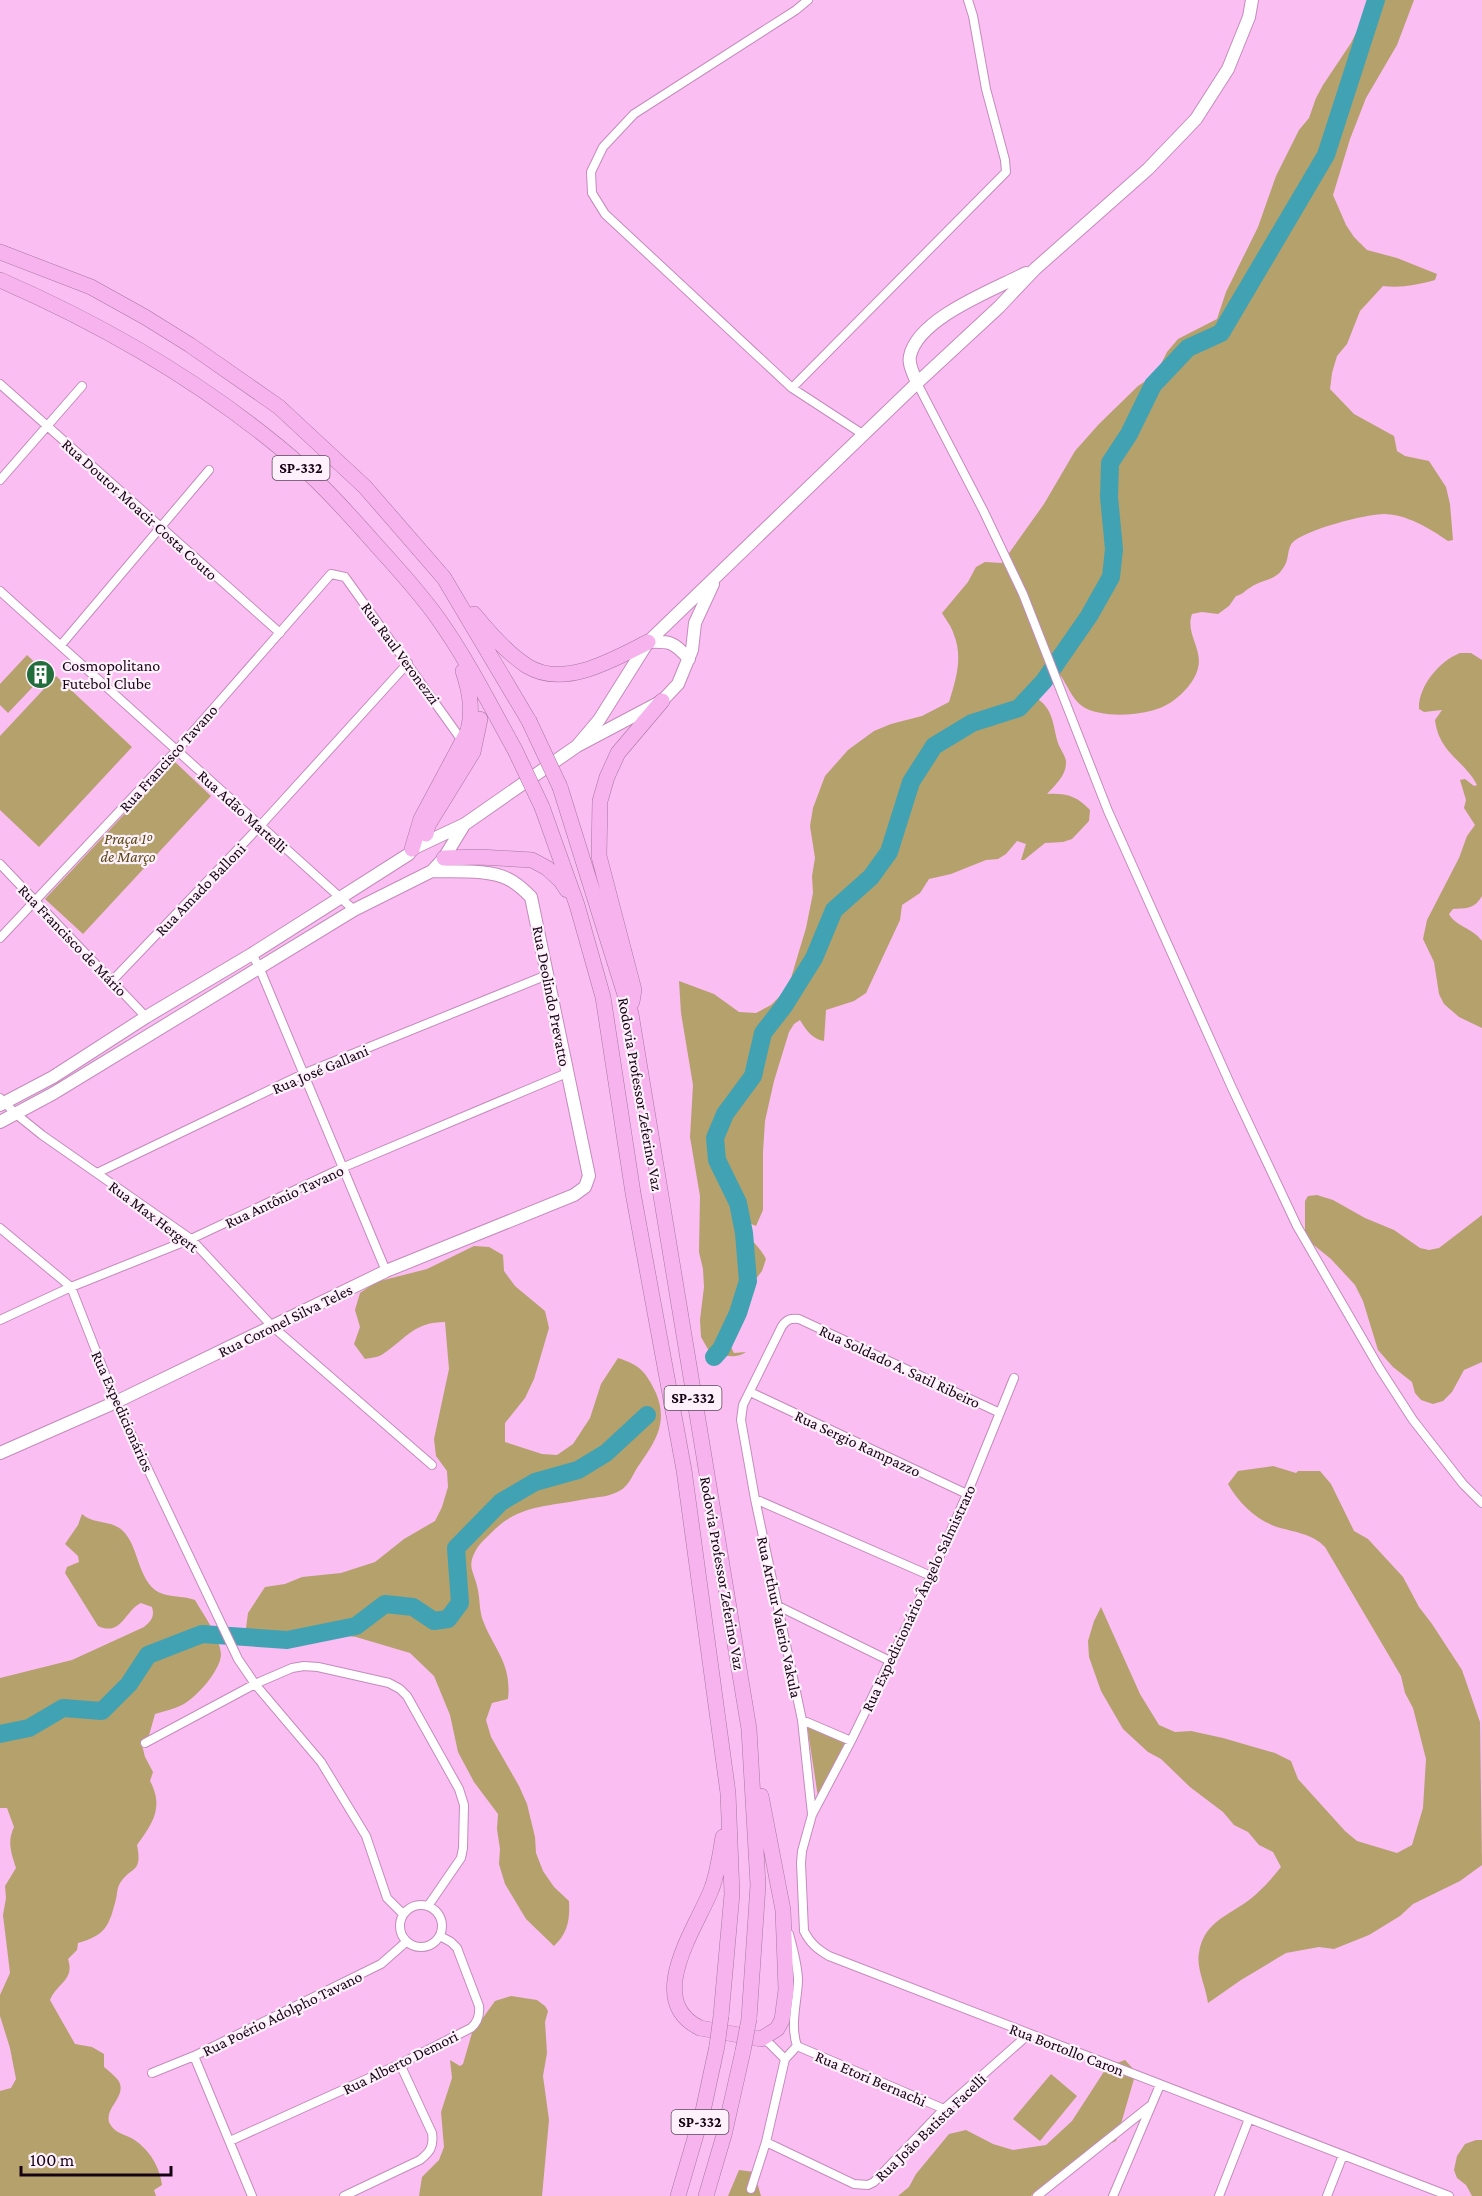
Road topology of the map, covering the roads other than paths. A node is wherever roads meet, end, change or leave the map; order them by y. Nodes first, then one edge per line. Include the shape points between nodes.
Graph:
1 (808, 0) edge
2 (968, 0) edge
3 (1252, 0) edge
4 (0, 252) edge
5 (1035, 269) junction
6 (0, 280) edge
7 (917, 383) junction
8 (0, 384) edge
9 (82, 386) dead end
10 (792, 388) junction
11 (47, 426) junction
12 (864, 435) junction
13 (209, 470) dead end
14 (0, 480) edge
15 (161, 527) junction
16 (331, 574) joint
17 (717, 575) junction
18 (444, 578) junction
19 (0, 591) edge
20 (280, 633) junction
21 (648, 642) junction
22 (454, 643) junction
23 (61, 645) junction
24 (689, 659) junction
25 (408, 663) junction
26 (481, 689) junction
27 (662, 701) junction
28 (464, 742) junction
29 (577, 747) junction
30 (177, 750) junction
31 (465, 824) junction
32 (260, 826) junction
33 (415, 848) junction
34 (444, 858) junction
35 (0, 864) edge
36 (428, 872) junction
37 (341, 899) junction
38 (35, 902) junction
39 (577, 905) junction
40 (354, 910) junction
41 (0, 938) edge
42 (252, 954) junction
43 (259, 967) junction
44 (547, 975) junction
45 (111, 982) junction
46 (631, 1014) junction
47 (146, 1017) junction
48 (567, 1073) junction
49 (303, 1074) junction
50 (1, 1102) edge
51 (16, 1114) junction
52 (0, 1122) edge
53 (344, 1167) junction
54 (97, 1173) junction
55 (574, 1195) joint
56 (0, 1228) edge
57 (191, 1239) junction
58 (386, 1271) junction
59 (71, 1287) junction
60 (0, 1320) edge
61 (272, 1326) junction
62 (1014, 1378) dead end
63 (750, 1392) junction
64 (116, 1402) junction
65 (1000, 1413) junction
66 (0, 1453) edge
67 (432, 1465) dead end
68 (967, 1494) junction
69 (755, 1498) junction
70 (1482, 1503) edge
71 (931, 1576) junction
72 (778, 1606) junction
73 (890, 1661) junction
74 (255, 1684) junction
75 (802, 1720) junction
76 (749, 1729) junction
77 (851, 1741) junction
78 (145, 1743) dead end
79 (728, 1793) junction
80 (812, 1815) junction
81 (428, 1906) junction
82 (783, 1910) junction
83 (403, 1914) junction
84 (440, 1936) junction
85 (406, 1942) junction
86 (1029, 2034) junction
87 (761, 2039) junction
88 (797, 2046) junction
89 (194, 2056) junction
90 (785, 2059) junction
91 (400, 2064) junction
92 (152, 2073) dead end
93 (1160, 2085) junction
94 (1150, 2106) junction
95 (944, 2109) junction
96 (1249, 2119) junction
97 (230, 2141) junction
98 (765, 2142) junction
99 (1343, 2155) junction
100 (751, 2189) dead end
101 (1436, 2194) edge
102 (351, 2195) edge
103 (252, 2196) edge
104 (678, 2196) edge
105 (706, 2196) edge
106 (1037, 2196) edge
107 (1113, 2196) edge
108 (1219, 2196) edge
109 (1327, 2196) edge
110 (1449, 2196) edge

1 - 10 street via 634,114 603,147 591,172 592,193 605,214
2 - 10 street via 1006,172
3 - 5 street via 1228,69 1196,119 1148,169
4 - 18 highway, Rodovia Professor Zeferino Vaz / SP-332 via 91,287 136,312 279,407 365,487
5 - 7 street
5 - 7 street via 940,317 919,338 910,354
6 - 22 highway, Rodovia Professor Zeferino Vaz / SP-332 via 135,346 202,389 281,448 404,576
7 - 12 street
7 - 70 street via 1023,594 1108,811 1298,1226 1413,1420
8 - 11 street, Rua Doutor Moacir Costa Couto
9 - 11 street
10 - 12 street
11 - 14 street
11 - 15 street, Rua Doutor Moacir Costa Couto
12 - 17 street
13 - 15 street
15 - 20 street, Rua Doutor Moacir Costa Couto
15 - 23 street
16 - 20 street, Rua Francisco Tavano
16 - 25 street, Rua Raul Veronezzi via 345,577
17 - 21 street
17 - 24 street via 695,623
18 - 21 highway via 507,650 528,667 552,675 612,660
18 - 46 highway, Rodovia Professor Zeferino Vaz / SP-332, bridge via 529,721 560,787
19 - 23 street, Rua Adão Martelli
20 - 30 street, Rua Francisco Tavano
21 - 24 street via 668,641
21 - 29 street via 599,720
22 - 26 highway, Rodovia Professor Zeferino Vaz / SP-332
22 - 28 highway via 471,702
23 - 30 street, Rua Adão Martelli
24 - 27 street via 678,684
25 - 28 street, Rua Raul Veronezzi
25 - 32 street, Rua Amado Balloni
26 - 33 highway via 479,729 473,752
26 - 39 highway, Rodovia Professor Zeferino Vaz / SP-332, bridge via 542,807
27 - 29 street
27 - 46 highway via 618,753 600,801 599,856 634,990
28 - 33 highway via 421,819
29 - 31 street
30 - 32 street, Rua Adão Martelli
30 - 38 street, Rua Francisco Tavano
31 - 33 street
31 - 34 street
32 - 37 street, Rua Adão Martelli
32 - 45 street, Rua Amado Balloni
33 - 36 street via 408,862
33 - 37 street
34 - 36 street
34 - 39 highway via 532,860 561,881
35 - 38 street, Rua Francisco de Mário
36 - 40 street
36 - 44 street, Rua Deolindo Prevatto via 489,874 506,877 519,885 531,897
37 - 40 street, Rua Adão Martelli
37 - 42 street
38 - 41 street, Rua Francisco Tavano
38 - 45 street, Rua Francisco de Mário
39 - 79 highway, Rodovia Professor Zeferino Vaz / SP-332 via 603,997 633,1193 684,1470
40 - 43 street
42 - 43 street
42 - 47 street
43 - 49 street
43 - 51 street
44 - 48 street, Rua Deolindo Prevatto
44 - 49 street, Rua José Gallani
45 - 47 street, Rua Francisco de Mário
46 - 76 highway, Rodovia Professor Zeferino Vaz / SP-332
47 - 50 street via 53,1077
48 - 53 street, Rua Antônio Tavano
48 - 55 street, Rua Deolindo Prevatto via 589,1176 585,1186
49 - 53 street
49 - 54 street, Rua José Gallani
50 - 51 street, Rua Max Hergert
51 - 52 street
51 - 54 street, Rua Max Hergert
53 - 57 street, Rua Antônio Tavano
53 - 58 street
54 - 57 street, Rua Max Hergert
55 - 58 street, Rua Coronel Silva Teles
56 - 59 street, Rua Expedicionários
57 - 59 street, Rua Antônio Tavano
57 - 61 street, Rua Max Hergert
58 - 61 street, Rua Coronel Silva Teles
59 - 60 street, Rua Antônio Tavano
59 - 64 street, Rua Expedicionários
61 - 64 street, Rua Coronel Silva Teles
61 - 67 street, Rua Max Hergert
62 - 65 street, Rua Expedicionário Ângelo Salmistraro
63 - 65 street, Rua Soldado A. Satil Ribeiro via 786,1320 799,1319
63 - 68 street, Rua Sergio Rampazzo
63 - 69 street, Rua Arthur Valerio Vakula via 741,1420
64 - 66 street, Rua Coronel Silva Teles
64 - 74 street, Rua Expedicionários via 238,1659
65 - 68 street, Rua Expedicionário Ângelo Salmistraro
68 - 71 street, Rua Expedicionário Ângelo Salmistraro
69 - 71 street
69 - 72 street, Rua Arthur Valerio Vakula
71 - 73 street, Rua Expedicionário Ângelo Salmistraro
72 - 73 street
72 - 75 street, Rua Arthur Valerio Vakula
73 - 77 street, Rua Expedicionário Ângelo Salmistraro
74 - 78 street
74 - 81 street via 303,1666 388,1683 407,1696 464,1805 461,1858
74 - 83 street, Rua Expedicionários via 321,1762 366,1836 387,1898
75 - 77 street
75 - 80 street, Rua Arthur Valerio Vakula
76 - 82 highway
76 - 105 highway, Rodovia Professor Zeferino Vaz / SP-332, bridge via 758,1885 749,2019 724,2135
77 - 80 street, Rua Expedicionário Ângelo Salmistraro
79 - 87 highway via 717,1867 702,1912 683,1948 674,1996 684,2017 700,2028
79 - 104 highway, Rodovia Professor Zeferino Vaz / SP-332, bridge via 732,1894 721,2016 703,2111
80 - 86 street, Rua Bortollo Caron via 801,1863 804,1931 808,1940 829,1956
81 - 83 street via 418,1905
81 - 84 street via 441,1918
82 - 87 highway via 786,1990 782,2020 777,2029
82 - 88 street via 798,1978 794,2016
83 - 85 street via 400,1932
84 - 85 street via 425,1948
84 - 91 street, Rua Alberto Demori via 457,1948 479,2006 479,2018 471,2028
85 - 89 street, Rua Poério Adolpho Tavano via 381,1964
86 - 93 street, Rua Bortollo Caron
86 - 95 street, Rua João Batista Facelli
87 - 90 street
88 - 90 street
88 - 95 street, Rua Etori Bernachi
89 - 92 street, Rua Poério Adolpho Tavano
89 - 97 street
90 - 98 street
91 - 97 street, Rua Alberto Demori
91 - 102 street via 432,2133 433,2144 420,2160
93 - 94 street
93 - 96 street, Rua Bortollo Caron
94 - 106 street
94 - 107 street
95 - 98 street, Rua João Batista Facelli via 868,2185 854,2184
96 - 99 street, Rua Bortollo Caron
96 - 108 street
97 - 103 street
98 - 100 street
99 - 101 street, Rua Bortollo Caron
99 - 109 street
101 - 110 street, Rua Bortollo Caron

